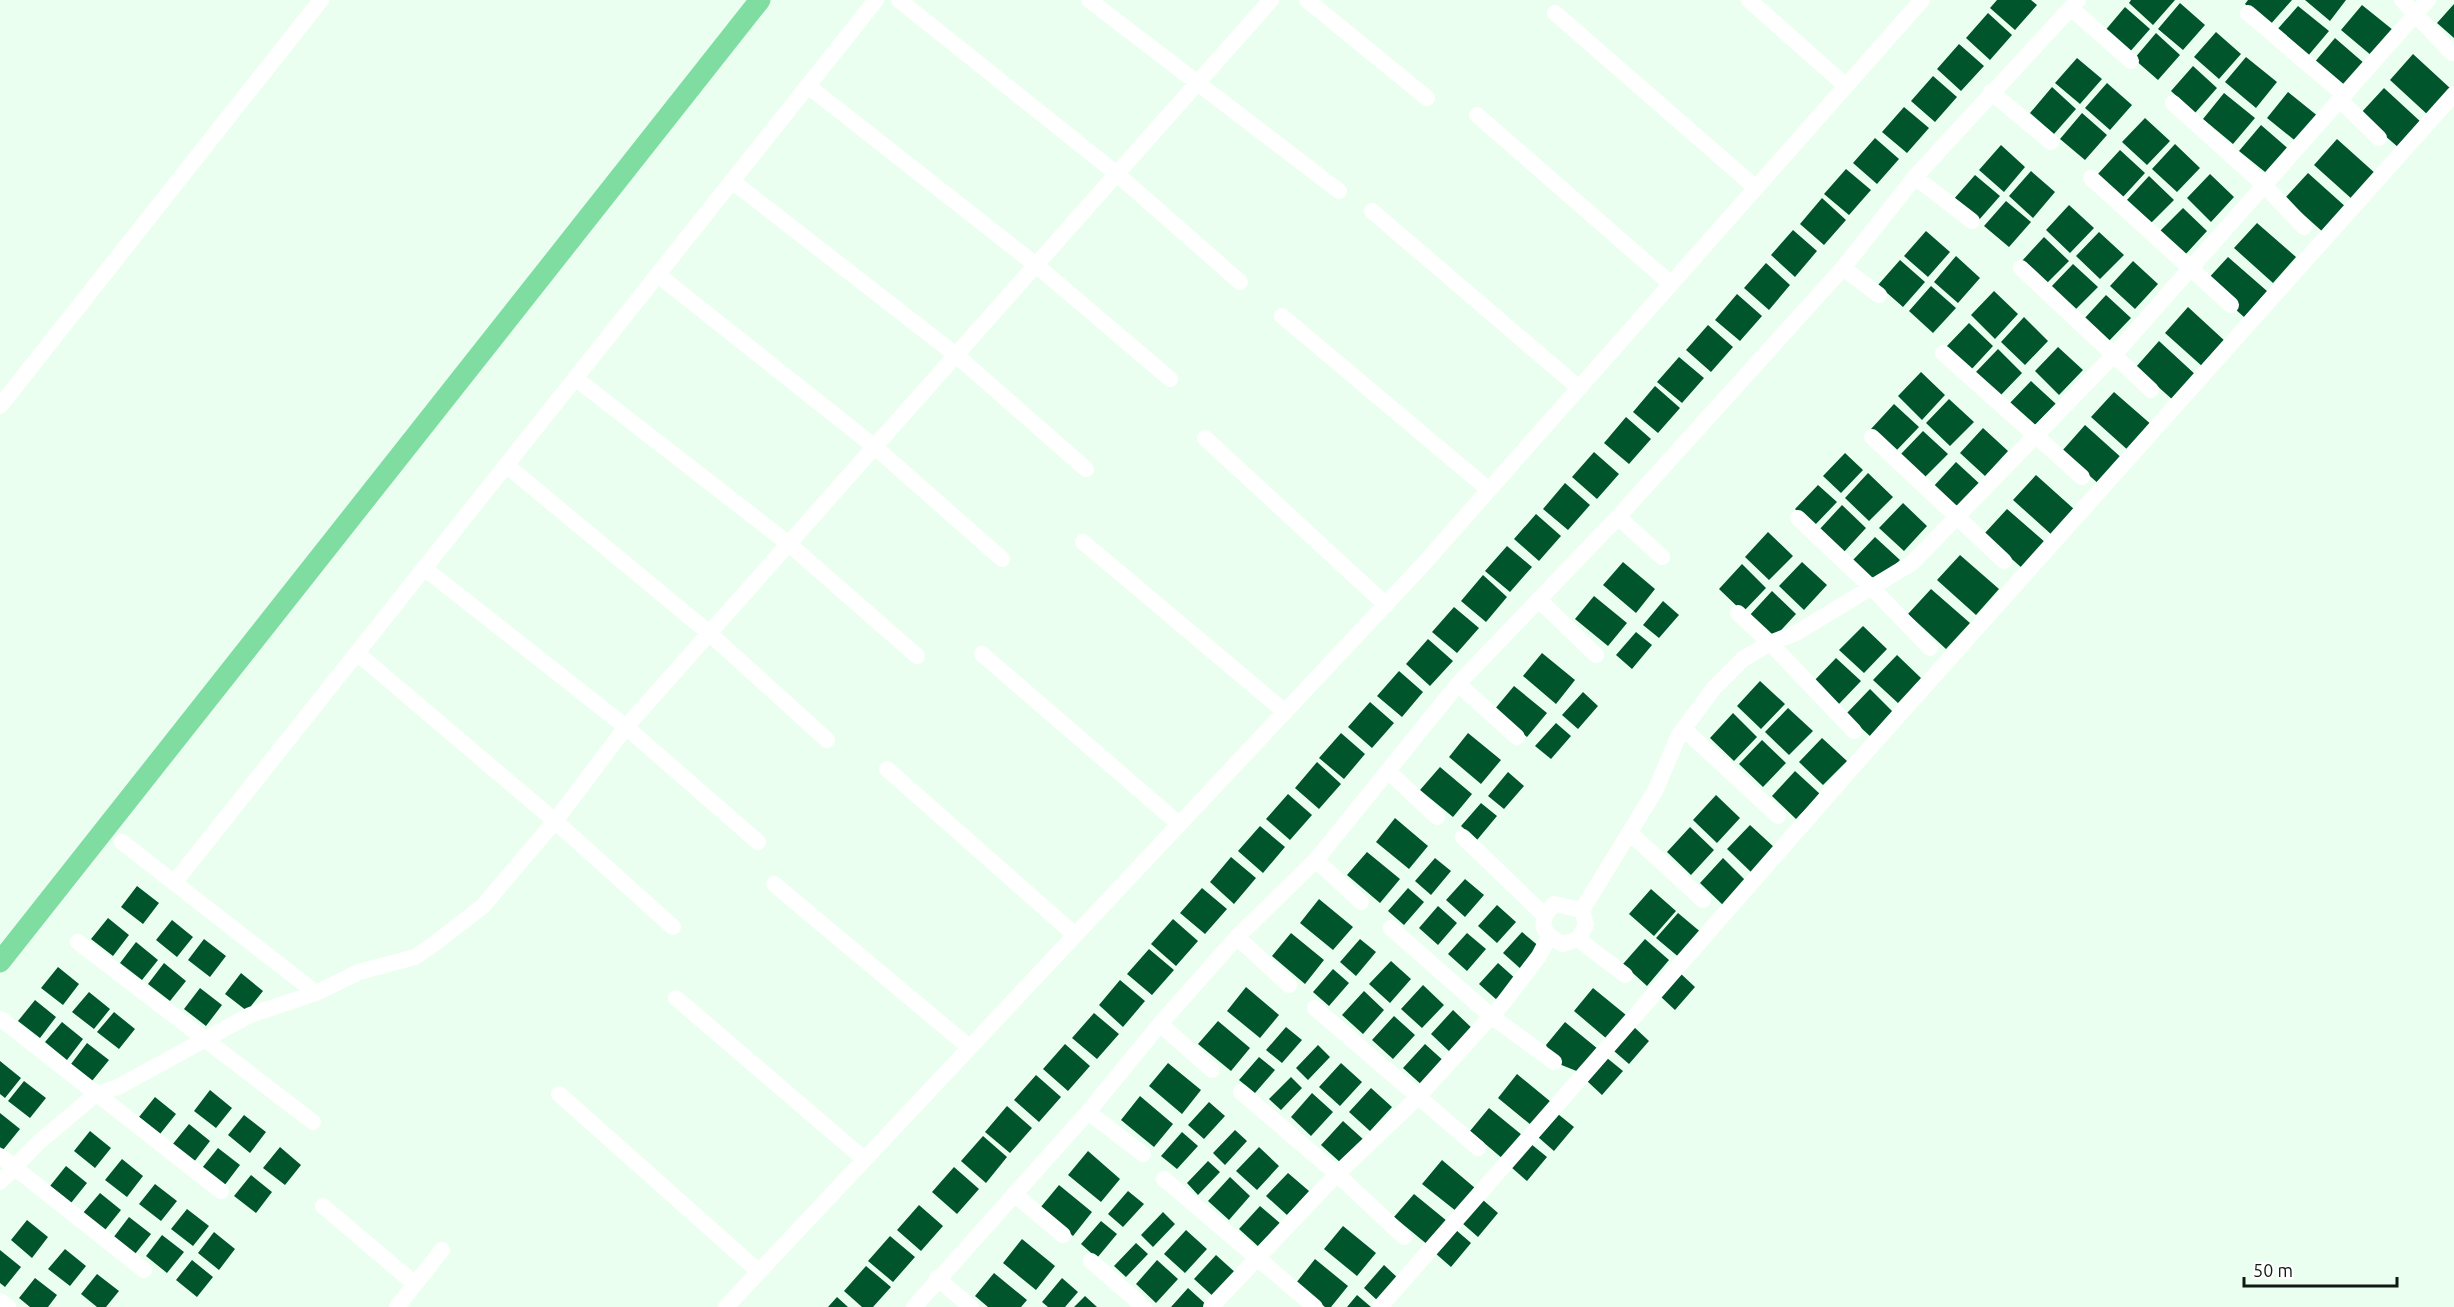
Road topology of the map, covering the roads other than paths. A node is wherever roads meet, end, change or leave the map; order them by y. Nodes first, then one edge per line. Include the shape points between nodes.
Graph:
1 (321, 0) edge
2 (876, 0) edge
3 (899, 0) edge
4 (1089, 0) edge
5 (1271, 0) edge
6 (1307, 0) edge
7 (1749, 0) edge
8 (1922, 0) edge
9 (2402, 0) edge
10 (2428, 0) edge
11 (2074, 4) edge
12 (2248, 13) dead end
13 (2417, 13) junction
14 (1555, 14) dead end
15 (2452, 52) dead end
16 (2131, 61) dead end
17 (1197, 84) junction
18 (808, 86) junction
19 (1846, 86) junction
20 (1991, 92) junction
21 (2454, 94) edge
22 (2341, 97) junction
23 (1426, 98) dead end
24 (2173, 103) dead end
25 (1477, 115) dead end
26 (2379, 138) dead end
27 (2050, 142) dead end
28 (1117, 174) junction
29 (1915, 177) junction
30 (2091, 178) dead end
31 (732, 181) junction
32 (2264, 185) junction
33 (1756, 188) junction
34 (1339, 191) dead end
35 (1372, 211) dead end
36 (1972, 221) dead end
37 (2304, 226) dead end
38 (1036, 265) junction
39 (1843, 268) junction
40 (2020, 268) dead end
41 (2192, 268) junction
42 (658, 274) junction
43 (1240, 282) dead end
44 (1671, 284) junction
45 (1880, 295) dead end
46 (2231, 305) dead end
47 (1282, 316) dead end
48 (1943, 353) dead end
49 (956, 355) junction
50 (2113, 356) junction
51 (575, 378) junction
52 (1170, 379) dead end
53 (1579, 388) junction
54 (2151, 390) dead end
55 (0, 406) edge
56 (1872, 437) dead end
57 (2036, 437) junction
58 (1205, 438) dead end
59 (875, 447) junction
60 (506, 465) junction
61 (1086, 469) dead end
62 (2082, 477) dead end
63 (1489, 490) junction
64 (1618, 517) junction
65 (1798, 518) dead end
66 (1957, 518) junction
67 (1083, 542) dead end
68 (789, 544) junction
69 (1662, 557) dead end
70 (1002, 559) dead end
71 (2004, 561) dead end
72 (424, 568) junction
73 (1873, 589) junction
74 (1539, 600) junction
75 (1386, 605) junction
76 (1738, 613) dead end
77 (709, 633) junction
78 (1770, 643) junction
79 (1930, 648) dead end
80 (357, 653) junction
81 (982, 654) dead end
82 (1596, 655) dead end
83 (917, 656) dead end
84 (1458, 684) junction
85 (1285, 712) junction
86 (626, 727) junction
87 (1684, 729) junction
88 (1854, 731) dead end
89 (1517, 737) dead end
90 (827, 740) dead end
91 (887, 769) dead end
92 (1389, 772) junction
93 (1778, 816) dead end
94 (1437, 817) dead end
95 (555, 821) junction
96 (1179, 824) junction
97 (1630, 833) junction
98 (1463, 837) dead end
99 (122, 842) dead end
100 (758, 842) dead end
101 (1316, 860) junction
102 (174, 883) junction
103 (774, 884) dead end
104 (1702, 900) dead end
105 (1361, 902) dead end
106 (1582, 910) junction
107 (1544, 915) junction
108 (673, 927) dead end
109 (1391, 928) dead end
110 (1075, 935) junction
111 (1237, 937) junction
112 (1549, 937) junction
113 (1578, 939) junction
114 (78, 942) dead end
115 (1625, 975) dead end
116 (1289, 985) dead end
117 (316, 993) junction
118 (676, 999) dead end
119 (1315, 1008) dead end
120 (1491, 1016) junction
121 (1, 1019) edge
122 (1160, 1024) junction
123 (205, 1040) junction
124 (969, 1047) junction
125 (1554, 1062) dead end
126 (1212, 1070) dead end
127 (1241, 1092) dead end
128 (96, 1094) junction
129 (559, 1094) dead end
130 (1418, 1097) junction
131 (1088, 1112) junction
132 (313, 1122) dead end
133 (1478, 1148) dead end
134 (1143, 1154) dead end
135 (0, 1156) edge
136 (864, 1159) junction
137 (14, 1167) junction
138 (1337, 1174) junction
139 (1164, 1179) dead end
140 (0, 1182) edge
141 (221, 1191) dead end
142 (1014, 1194) junction
143 (323, 1206) dead end
144 (1063, 1235) dead end
145 (1404, 1237) dead end
146 (442, 1250) dead end
147 (1257, 1257) junction
148 (1091, 1261) dead end
149 (144, 1270) dead end
150 (758, 1271) junction
151 (937, 1278) junction
152 (415, 1284) junction
153 (0, 1301) edge
154 (8, 1307) edge
155 (397, 1307) edge
156 (726, 1307) edge
157 (914, 1307) edge
158 (971, 1307) edge
159 (1144, 1307) edge
160 (1211, 1307) edge
161 (1315, 1307) edge
162 (1380, 1307) edge

1 - 55 street
2 - 18 street
3 - 28 street
4 - 17 street
5 - 17 street
6 - 23 street
7 - 19 street
8 - 19 street
9 - 13 street
10 - 13 street
11 - 16 street
11 - 20 street
12 - 22 street
13 - 15 street
13 - 22 street
14 - 33 street
17 - 28 street
17 - 34 street
18 - 31 street
18 - 38 street
19 - 33 street
20 - 27 street
20 - 29 street
21 - 162 street via 1867,751
22 - 26 street
22 - 32 street
24 - 32 street
25 - 44 street
28 - 38 street
28 - 43 street
29 - 36 street
29 - 39 street
30 - 41 street
31 - 42 street
31 - 49 street
32 - 37 street
32 - 41 street
33 - 44 street
35 - 53 street
38 - 49 street
38 - 52 street
39 - 45 street
39 - 64 street
40 - 50 street
41 - 46 street
41 - 50 street
42 - 51 street
42 - 59 street
44 - 53 street
47 - 63 street
48 - 57 street
49 - 59 street
49 - 61 street
50 - 54 street
50 - 57 street
51 - 60 street
51 - 68 street
53 - 63 street
56 - 66 street
57 - 62 street
57 - 66 street
58 - 75 street
59 - 68 street
59 - 70 street
60 - 72 street
60 - 77 street
63 - 75 street
64 - 69 street
64 - 74 street
65 - 73 street
66 - 71 street
66 - 73 street via 1912,563
67 - 85 street
68 - 77 street
68 - 83 street
72 - 80 street
72 - 86 street
73 - 78 street via 1796,633
73 - 79 street
74 - 82 street
74 - 84 street
75 - 85 street
76 - 78 street
77 - 86 street
77 - 90 street
78 - 87 street via 1743,659 1714,688
78 - 88 street
80 - 95 street
80 - 102 street
81 - 96 street
84 - 89 street
84 - 92 street
85 - 96 street
86 - 95 street
86 - 100 street
87 - 93 street
87 - 97 street
91 - 110 street
92 - 94 street
92 - 101 street
95 - 108 street
95 - 117 street via 483,906 435,944 415,957 358,972
96 - 110 street
97 - 104 street
97 - 106 street
98 - 107 street
99 - 102 street
101 - 105 street
101 - 111 street
102 - 117 street
103 - 124 street
106 - 107 street via 1554,904
106 - 113 street via 1586,925
107 - 112 street via 1543,927
109 - 120 street
110 - 124 street
111 - 116 street
111 - 122 street
112 - 113 street via 1563,944
112 - 120 street via 1539,956
113 - 115 street
114 - 123 street
117 - 123 street via 250,1015
118 - 136 street
119 - 130 street
120 - 125 street
120 - 130 street
121 - 128 street
122 - 126 street
122 - 131 street
123 - 128 street via 118,1087
123 - 132 street
124 - 136 street
127 - 138 street
128 - 137 street
128 - 141 street
129 - 150 street
130 - 133 street
130 - 138 street
131 - 134 street
131 - 142 street
135 - 137 street
136 - 150 street
137 - 140 street
137 - 149 street
138 - 145 street
138 - 147 street
139 - 147 street
142 - 144 street
142 - 151 street
143 - 152 street
146 - 152 street
147 - 160 street
147 - 161 street
148 - 159 street
150 - 156 street
151 - 157 street
151 - 158 street
152 - 155 street
153 - 154 street

